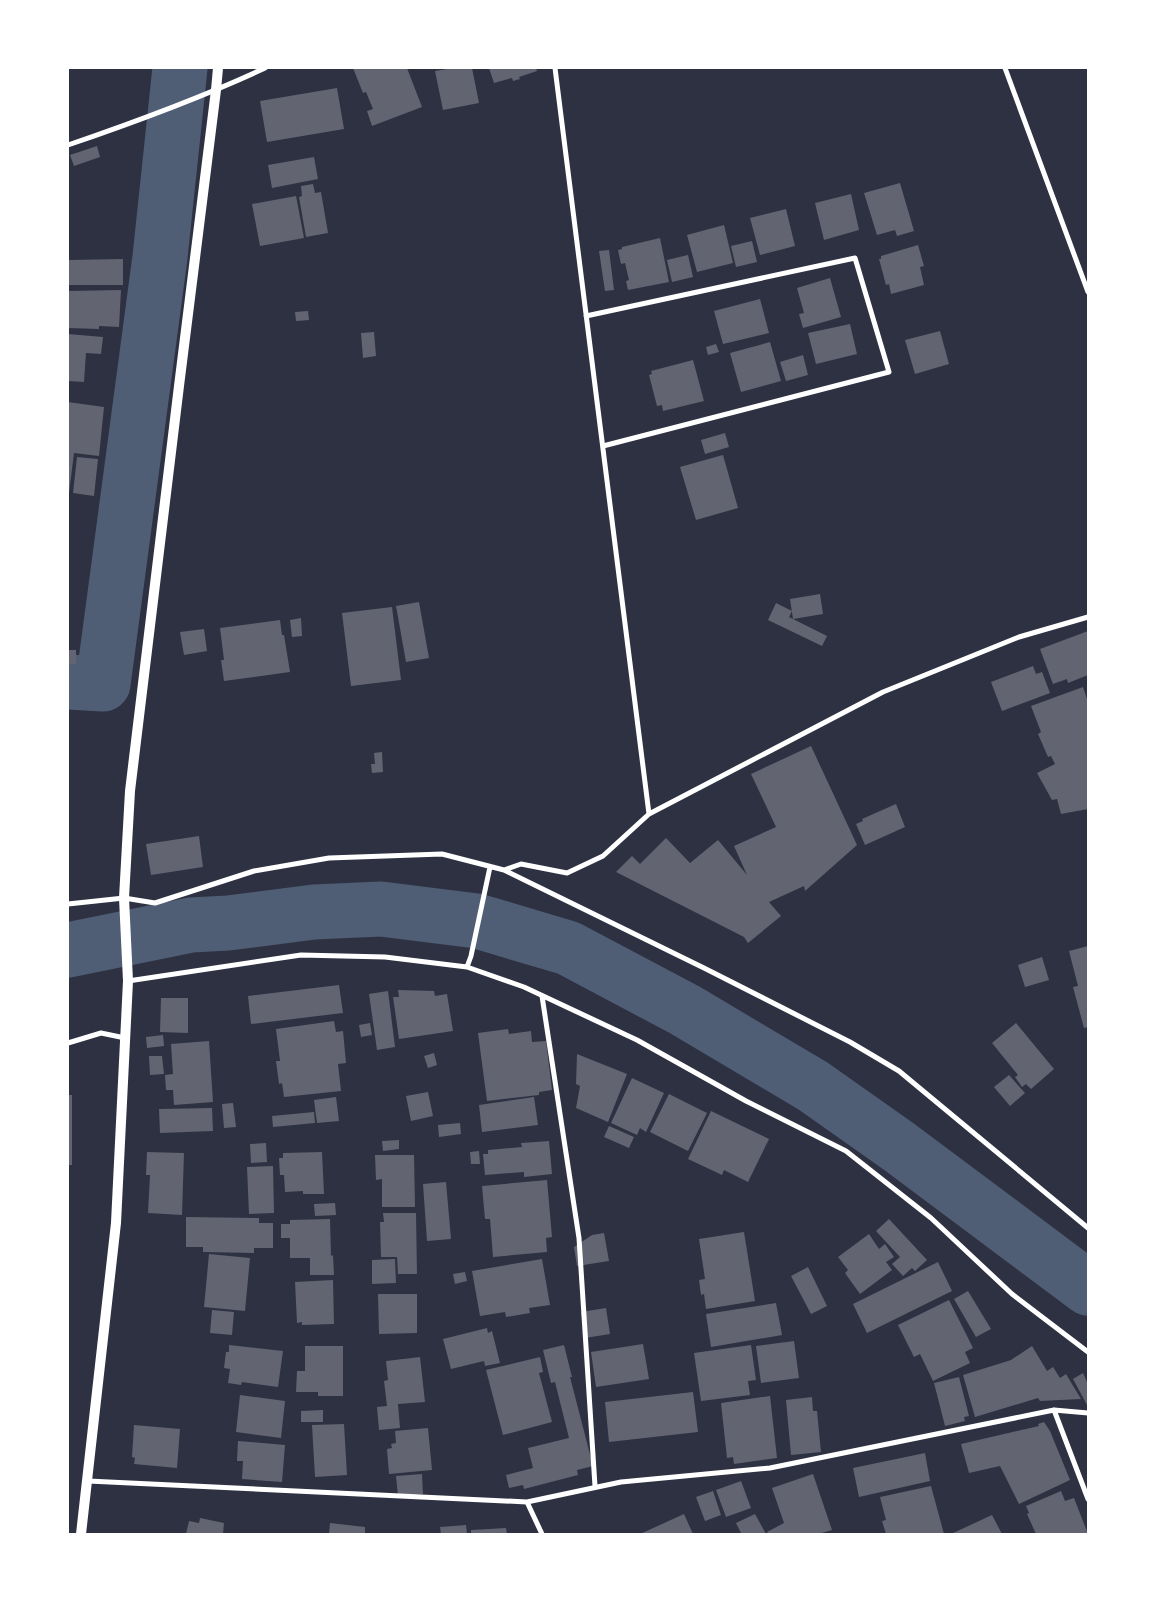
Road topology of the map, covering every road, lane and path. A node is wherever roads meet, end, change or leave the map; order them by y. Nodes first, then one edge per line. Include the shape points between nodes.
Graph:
1 (218, 68) edge
2 (265, 68) edge
3 (555, 68) edge
4 (1005, 68) edge
5 (216, 90) junction
6 (68, 145) edge
7 (1088, 292) edge
8 (586, 316) junction
9 (603, 446) junction
10 (1088, 617) edge
11 (649, 814) junction
12 (490, 867) junction
13 (504, 870) junction
14 (124, 898) junction
15 (68, 904) edge
16 (467, 967) junction
17 (128, 976) junction
18 (542, 996) junction
19 (125, 1038) junction
20 (68, 1043) edge
21 (1088, 1228) edge
22 (1088, 1352) edge
23 (1054, 1410) junction
24 (1088, 1413) edge
25 (88, 1482) junction
26 (594, 1486) junction
27 (1088, 1499) edge
28 (527, 1502) junction
29 (81, 1534) edge
30 (542, 1534) edge

1 - 5 main road
2 - 5 street
3 - 8 street
4 - 7 street
5 - 6 street
5 - 14 main road via 130,791
8 - 9 street
8 - 9 street via 856,258 889,372
9 - 11 street
10 - 11 street via 1019,637 883,692
11 - 13 street via 603,856 567,873 521,864
12 - 13 street
12 - 14 street via 442,854 329,858 254,871 155,903
12 - 16 street
13 - 21 street via 833,1033 899,1071
14 - 15 street
14 - 17 main road
16 - 17 street via 385,957 301,955
16 - 18 street
17 - 19 main road
18 - 22 street via 636,1040 746,1101 846,1151 931,1218 1012,1294
18 - 26 street via 579,1238
19 - 20 street via 102,1033
19 - 25 main road via 116,1223
23 - 24 street
23 - 26 street via 770,1468
23 - 27 street
25 - 28 street
25 - 29 main road
26 - 28 street
28 - 30 street

